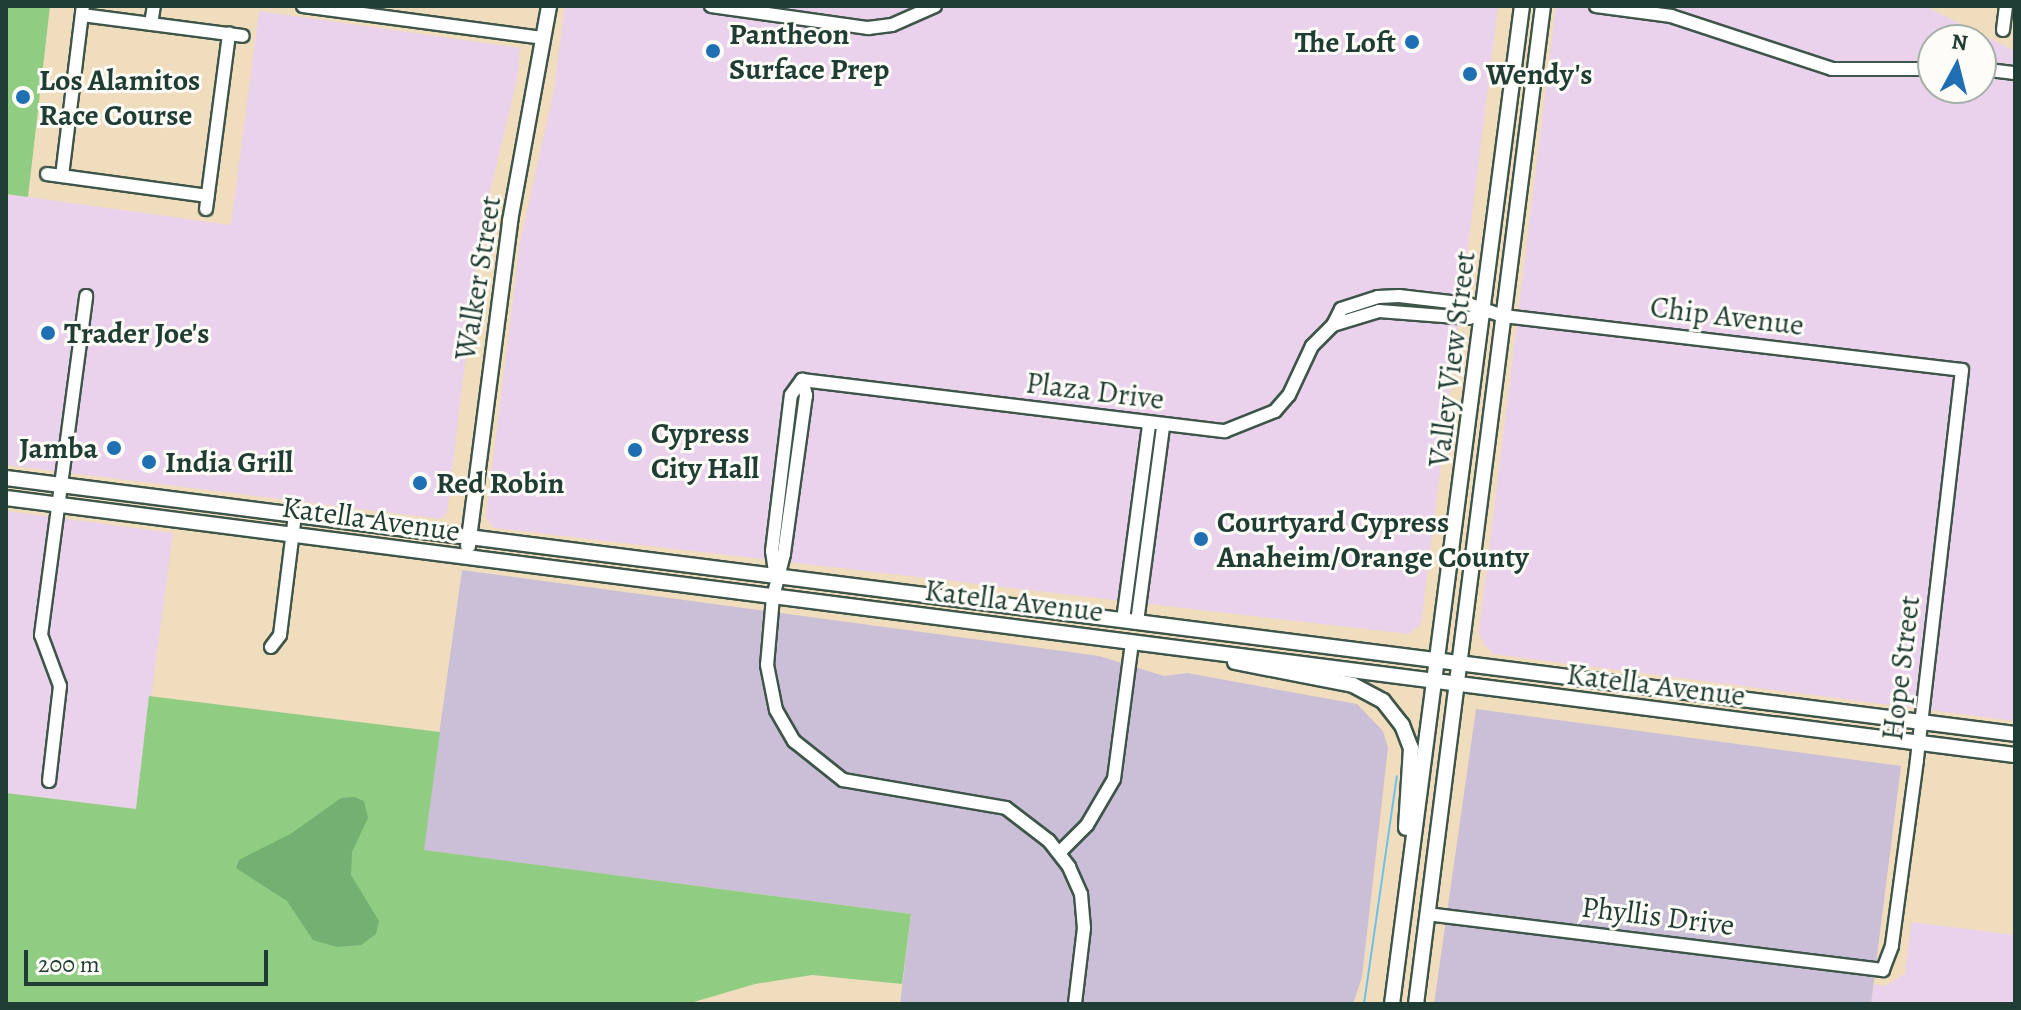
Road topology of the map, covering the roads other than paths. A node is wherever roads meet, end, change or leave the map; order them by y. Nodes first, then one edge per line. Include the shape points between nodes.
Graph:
1 (154, 6) edge
2 (303, 6) edge
3 (549, 6) edge
4 (711, 6) edge
5 (935, 6) edge
6 (1522, 6) edge
7 (1543, 6) edge
8 (1596, 6) edge
9 (2006, 6) edge
10 (83, 10) edge
11 (151, 24) junction
12 (2003, 30) dead end
13 (229, 34) junction
14 (243, 36) dead end
15 (544, 38) junction
16 (1917, 69) edge
17 (47, 174) dead end
18 (62, 176) junction
19 (86, 296) dead end
20 (1485, 313) junction
21 (1503, 316) junction
22 (1962, 370) joint
23 (1156, 425) junction
24 (6, 478) edge
25 (63, 486) junction
26 (6, 498) edge
27 (58, 505) junction
28 (295, 515) junction
29 (293, 535) junction
30 (468, 538) junction
31 (466, 558) junction
32 (775, 577) junction
33 (773, 597) junction
34 (1130, 621) junction
35 (1164, 626) junction
36 (1111, 640) junction
37 (1132, 643) junction
38 (271, 647) dead end
39 (1217, 654) junction
40 (1437, 662) junction
41 (1459, 665) junction
42 (1434, 682) junction
43 (1457, 685) junction
44 (1921, 723) junction
45 (2015, 734) edge
46 (1919, 743) junction
47 (2015, 755) edge
48 (49, 781) dead end
49 (1060, 852) junction
50 (1405, 901) junction
51 (1428, 914) junction
52 (1883, 970) joint
53 (1075, 1004) edge
54 (1392, 1004) edge
55 (1416, 1004) edge

1 - 11 street
2 - 15 street
3 - 15 main road, Walker Street
4 - 5 street via 868,28 902,22
6 - 20 main road, Valley View Street
7 - 21 main road, Valley View Street
8 - 16 street via 1671,16 1832,69
9 - 12 street
10 - 11 street
10 - 18 street
11 - 13 street
13 - 14 street
13 - 18 street via 207,202
15 - 30 main road, Walker Street via 510,221
17 - 18 street
19 - 25 street
20 - 21 street, Chip Avenue
20 - 23 street, Plaza Drive via 1468,304 1378,297 1341,309 1312,346 1289,395 1258,421 1225,431
20 - 40 main road, Valley View Street
21 - 22 street, Chip Avenue
21 - 41 main road, Valley View Street
22 - 44 street, Hope Street
23 - 32 street, Plaza Drive via 802,380 804,409 784,554
23 - 34 street
24 - 25 main road, Katella Avenue
25 - 27 street
25 - 28 main road, Katella Avenue
26 - 27 main road, Katella Avenue
27 - 29 main road, Katella Avenue
27 - 48 street via 41,635 60,686
28 - 29 street
28 - 30 main road, Katella Avenue
29 - 31 main road, Katella Avenue
29 - 38 street via 280,635
30 - 31 main road, Walker Street
30 - 32 main road, Katella Avenue
31 - 33 main road, Katella Avenue
32 - 33 street
32 - 34 main road, Katella Avenue
33 - 36 main road, Katella Avenue
33 - 49 street via 770,695 794,741 843,780 1006,808
34 - 35 main road, Katella Avenue
34 - 36 main road via 1133,631
35 - 37 main road
35 - 40 main road, Katella Avenue
36 - 37 main road, Katella Avenue
37 - 39 main road, Katella Avenue
37 - 49 street via 1114,779 1087,825
39 - 42 main road, Katella Avenue
39 - 50 main road via 1248,667 1353,685 1394,713 1408,736 1413,760 1401,884
40 - 41 main road, Katella Avenue
40 - 42 main road, Valley View Street
41 - 43 main road, Valley View Street
41 - 44 main road, Katella Avenue
42 - 43 main road, Katella Avenue
42 - 50 main road, Valley View Street
43 - 46 main road, Katella Avenue
43 - 51 main road, Valley View Street
44 - 45 main road, Katella Avenue
44 - 46 street, Hope Street
46 - 47 main road, Katella Avenue
46 - 52 street, Hope Street via 1892,946
49 - 53 street via 1083,912
50 - 54 main road, Valley View Street
51 - 52 street, Phyllis Drive
51 - 55 main road, Valley View Street

